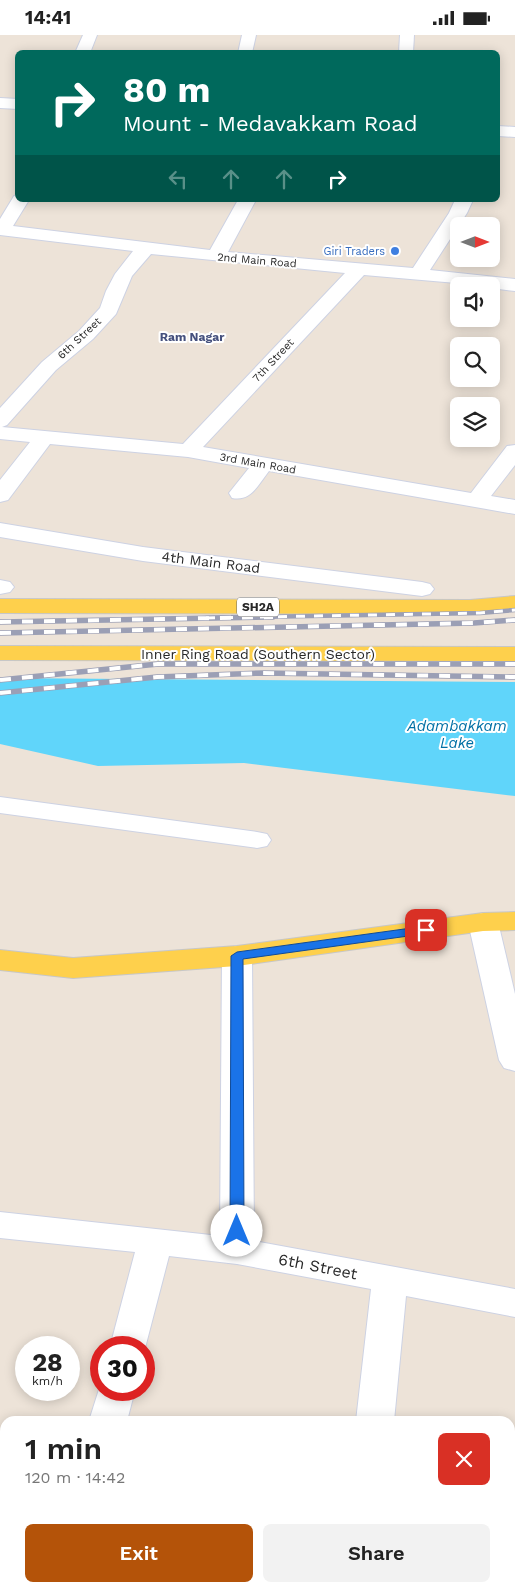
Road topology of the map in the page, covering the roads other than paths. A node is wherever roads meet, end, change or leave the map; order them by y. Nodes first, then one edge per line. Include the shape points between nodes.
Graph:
1 (90, 35) edge
2 (249, 35) edge
3 (407, 35) edge
4 (83, 50) edge
5 (246, 50) edge
6 (406, 50) edge
7 (0, 103) edge
8 (15, 104) edge
9 (500, 131) edge
10 (515, 132) edge
11 (19, 202) edge
12 (246, 202) edge
13 (463, 202) edge
14 (1, 230) edge
15 (146, 248) junction
16 (216, 256) junction
17 (359, 269) junction
18 (418, 274) junction
19 (515, 285) edge
20 (0, 421) edge
21 (0, 433) edge
22 (44, 438) junction
23 (188, 451) junction
24 (515, 451) edge
25 (264, 464) junction
26 (240, 493) dead end
27 (0, 495) edge
28 (477, 500) junction
29 (515, 507) edge
30 (0, 529) edge
31 (422, 589) dead end
32 (1, 594) edge
33 (515, 603) edge
34 (0, 653) edge
35 (515, 654) edge
36 (0, 805) edge
37 (257, 840) dead end
38 (515, 921) edge
39 (483, 922) junction
40 (237, 956) junction
41 (0, 960) edge
42 (515, 1060) edge
43 (0, 1225) edge
44 (156, 1241) junction
45 (237, 1251) junction
46 (390, 1280) junction
47 (515, 1303) edge
48 (131, 1336) edge
49 (113, 1401) edge
50 (109, 1416) edge
51 (376, 1416) edge

1 - 4 street
2 - 5 street
3 - 6 street
7 - 8 street
9 - 10 street
11 - 14 street
12 - 16 street
13 - 18 street
14 - 15 street, 2nd Main Road
15 - 16 street, 2nd Main Road
15 - 20 street, 6th Street via 124,274 109,310 86,335 49,366
16 - 17 street, 2nd Main Road
17 - 18 street, 2nd Main Road
17 - 23 street, 7th Street
18 - 19 street, 2nd Main Road
21 - 22 street, 3rd Main Road
22 - 23 street, 3rd Main Road
22 - 27 street
23 - 25 street, 3rd Main Road
24 - 28 street
25 - 26 street
25 - 28 street, 3rd Main Road
28 - 29 street, 3rd Main Road
30 - 31 street, 4th Main Road via 143,554
32 - 33 main road, SH2A via 470,607
34 - 35 main road, Inner Ring Road (Southern Sector)
36 - 37 street
38 - 39 main road
39 - 40 main road
39 - 42 street
40 - 41 main road via 73,968
40 - 45 street
43 - 44 street, 6th Street
44 - 45 street, 6th Street
44 - 48 street
45 - 46 street, 6th Street
46 - 47 street, 6th Street
46 - 51 street
49 - 50 street

